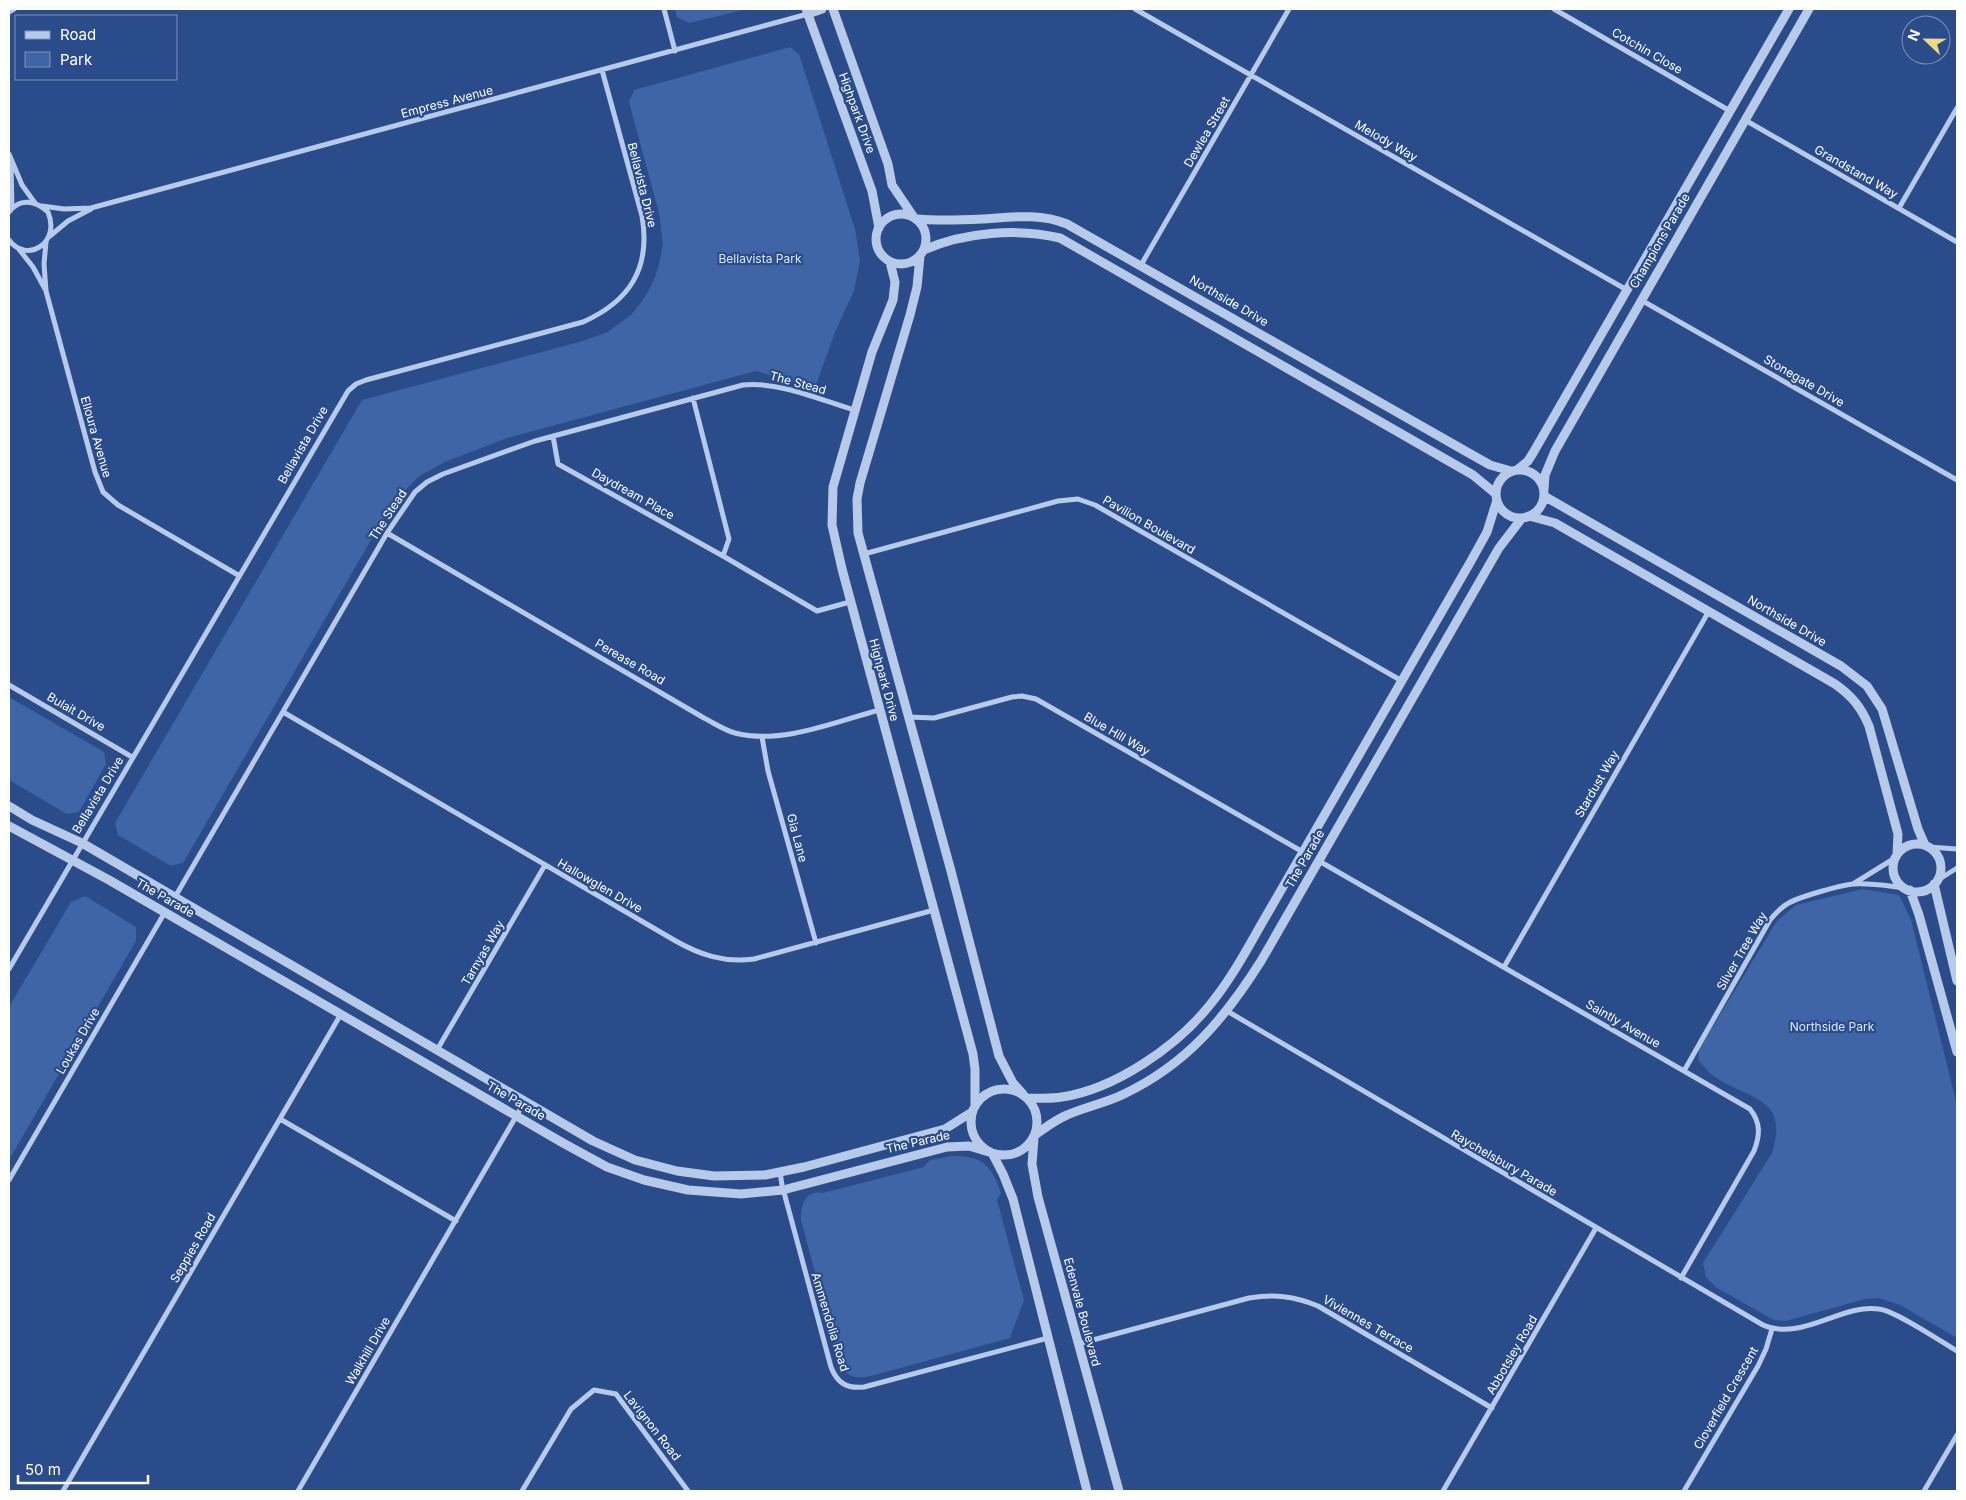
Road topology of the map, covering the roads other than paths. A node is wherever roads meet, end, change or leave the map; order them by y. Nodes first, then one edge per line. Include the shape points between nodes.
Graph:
1 (14, 9) edge
2 (664, 9) edge
3 (822, 9) edge
4 (833, 9) edge
5 (1135, 9) edge
6 (1289, 9) edge
7 (1554, 9) edge
8 (1789, 9) edge
9 (1809, 9) edge
10 (807, 11) edge
11 (9, 12) edge
12 (675, 51) junction
13 (602, 70) junction
14 (1251, 75) junction
15 (1957, 108) edge
16 (1730, 111) junction
17 (1745, 120) junction
18 (9, 154) edge
19 (11, 161) junction
20 (35, 203) junction
21 (42, 206) junction
22 (91, 208) junction
23 (1899, 208) junction
24 (10, 210) edge
25 (915, 218) junction
26 (879, 228) junction
27 (50, 236) junction
28 (10, 242) edge
29 (46, 242) junction
30 (1957, 242) edge
31 (18, 248) junction
32 (922, 253) junction
33 (890, 262) junction
34 (1141, 265) junction
35 (1133, 281) junction
36 (1627, 290) junction
37 (46, 291) junction
38 (1641, 300) junction
39 (693, 398) junction
40 (854, 410) junction
41 (552, 436) junction
42 (1514, 471) junction
43 (1957, 480) edge
44 (1544, 493) junction
45 (1496, 497) junction
46 (1526, 517) junction
47 (387, 533) junction
48 (864, 554) junction
49 (723, 556) junction
50 (238, 575) junction
51 (1718, 595) junction
52 (850, 602) junction
53 (1709, 611) junction
54 (1402, 681) junction
55 (9, 685) edge
56 (1418, 690) junction
57 (879, 710) junction
58 (283, 712) junction
59 (908, 716) junction
60 (762, 737) junction
61 (132, 757) junction
62 (9, 806) edge
63 (9, 826) edge
64 (82, 842) junction
65 (1927, 846) junction
66 (1957, 849) edge
67 (1303, 852) junction
68 (1896, 856) junction
69 (72, 861) junction
70 (1319, 861) junction
71 (545, 865) junction
72 (1957, 868) edge
73 (1936, 882) junction
74 (1852, 884) junction
75 (1907, 889) junction
76 (175, 897) junction
77 (934, 910) junction
78 (165, 912) junction
79 (816, 943) junction
80 (1504, 968) junction
81 (9, 969) edge
82 (1957, 981) edge
83 (1227, 1011) junction
84 (341, 1014) junction
85 (438, 1050) junction
86 (1957, 1052) edge
87 (1684, 1071) junction
88 (1026, 1096) junction
89 (525, 1101) junction
90 (973, 1109) junction
91 (516, 1116) junction
92 (280, 1119) junction
93 (1034, 1136) junction
94 (990, 1152) junction
95 (780, 1172) junction
96 (9, 1180) edge
97 (783, 1190) junction
98 (456, 1221) junction
99 (1596, 1228) junction
100 (1681, 1278) junction
101 (1772, 1329) junction
102 (1048, 1338) junction
103 (1078, 1344) junction
104 (1957, 1351) edge
105 (1492, 1408) junction
106 (1957, 1435) edge
107 (63, 1491) edge
108 (298, 1491) edge
109 (522, 1491) edge
110 (688, 1491) edge
111 (1088, 1491) edge
112 (1120, 1491) edge
113 (1443, 1491) edge
114 (1684, 1491) edge
115 (1924, 1491) edge

1 - 11 street
2 - 12 street
3 - 10 street
4 - 25 street, Highpark Drive via 888,164 892,185
5 - 14 street, Melody Way
6 - 14 street, Dewlea Street
7 - 16 street, Cotchin Close
8 - 16 street, Champions Parade
9 - 17 street, Champions Parade
10 - 12 street, Empress Avenue
10 - 26 street, Highpark Drive via 872,191
12 - 13 street, Empress Avenue
13 - 22 street, Empress Avenue
13 - 50 street, Bellavista Drive via 645,233 641,264 624,295 606,310 583,322 356,384 341,400
14 - 34 street, Dewlea Street
14 - 36 street, Melody Way
15 - 23 street
16 - 36 street, Champions Parade
17 - 23 street, Grandstand Way
17 - 38 street, Champions Parade
18 - 19 street
19 - 20 street
19 - 24 street
20 - 21 street, Empress Avenue
20 - 24 street via 18,204
21 - 22 street, Empress Avenue
21 - 27 street via 51,220
22 - 27 street, Empress Avenue
23 - 30 street, Grandstand Way
25 - 26 street via 897,214
25 - 32 street via 926,234
25 - 34 street, Northside Drive via 946,221 1030,216 1055,219
26 - 33 street via 877,243
27 - 29 street, Empress Avenue
28 - 31 street, Elloura Avenue
29 - 31 street via 32,250
29 - 37 street, Elloura Avenue
31 - 37 street, Elloura Avenue
32 - 33 street via 906,264
32 - 35 street via 943,241 961,237 1045,235 1060,238
32 - 48 street, Highpark Drive via 910,315 856,499 858,533
33 - 40 street, Highpark Drive via 896,282 893,300
34 - 35 street
34 - 42 street, Northside Drive via 1490,465
35 - 45 street via 1473,475
36 - 42 street, Champions Parade via 1533,453
37 - 50 street, Elloura Avenue via 103,492 118,505
38 - 43 street, Stonegate Drive
38 - 44 street, Champions Parade via 1555,451 1545,476
39 - 40 street, The Stead via 743,385 764,384
39 - 41 street, The Stead
39 - 49 street via 729,539
40 - 52 street, Highpark Drive via 838,464 831,506 834,539
41 - 47 street, The Stead via 459,467 427,482 412,496
41 - 49 street, Daydream Place via 558,464
42 - 44 street via 1535,474
42 - 45 street via 1502,478
44 - 46 street via 1540,508
44 - 51 street, Northside Drive
45 - 46 street via 1506,514
45 - 54 street, The Parade via 1487,532
46 - 53 street via 1555,523
46 - 56 street, The Parade via 1498,548
47 - 58 street, The Stead
47 - 60 street, Perease Road via 719,726
48 - 54 street, Pavilion Boulevard via 1058,501 1078,499 1096,505
48 - 59 street, Highpark Drive
49 - 52 street, Daydream Place via 817,611
50 - 61 street, Bellavista Drive
51 - 53 street
51 - 65 street, Northside Drive via 1840,666 1867,686 1882,709 1918,829
52 - 57 street, Highpark Drive
53 - 68 street via 1836,684 1859,705 1870,726 1898,834
53 - 80 street, Stardust Way
54 - 56 street
54 - 67 street, The Parade
55 - 61 street, Bulait Drive
56 - 70 street, The Parade
57 - 60 street, Perease Road via 786,735
57 - 77 street, Highpark Drive
58 - 71 street, Hallowglen Drive
58 - 76 street, The Stead
59 - 67 street, Blue Hill Way via 934,718 1012,697 1036,699
59 - 88 street, Highpark Drive via 999,1056 1013,1083
60 - 79 street, Gia Lane via 768,771
61 - 64 street, Bellavista Drive
62 - 64 street, The Parade
63 - 69 street, The Parade
64 - 69 street, Bellavista Drive
64 - 76 street, The Parade
65 - 66 street
65 - 68 street via 1910,845
65 - 73 street via 1940,862
67 - 88 street, The Parade via 1224,987 1175,1040 1136,1068 1112,1080 1064,1097
68 - 74 street, Silver Tree Way
68 - 75 street via 1893,872 1899,884
69 - 78 street, The Parade
69 - 81 street, Bellavista Drive
70 - 80 street, Saintly Avenue
70 - 83 street, The Parade via 1262,961
71 - 79 street, Hallowglen Drive via 692,951 708,957 746,960
71 - 85 street, Tarnyas Way
72 - 73 street
73 - 75 street via 1920,891
73 - 82 street via 1939,912
74 - 75 street, Silver Tree Way
74 - 87 street, Silver Tree Way via 1799,899 1777,912
75 - 86 street via 1919,916
76 - 85 street, The Parade
77 - 79 street, Hallowglen Drive
77 - 90 street, Highpark Drive via 976,1068
78 - 84 street, The Parade
78 - 96 street, Loukas Drive
80 - 87 street, Saintly Avenue
83 - 93 street, The Parade via 1204,1037 1154,1078 1124,1094 1067,1114
83 - 99 street, Raychelsbury Parade
84 - 91 street, The Parade
84 - 92 street, Seppies Road
85 - 89 street, The Parade
87 - 100 street, Saintly Avenue via 1750,1109 1760,1131 1751,1158
88 - 90 street via 1013,1089 1001,1088 981,1097
88 - 93 street via 1037,1116
89 - 91 street, Walkhill Drive
89 - 95 street, The Parade via 593,1141 656,1166 714,1176 743,1177
90 - 94 street via 973,1135
90 - 95 street, The Parade via 945,1129
91 - 97 street, The Parade via 607,1167 644,1180 715,1193
91 - 98 street, Walkhill Drive
92 - 98 street
92 - 107 street, Seppies Road
93 - 94 street via 1020,1152 1002,1155
93 - 103 street, Edenvale Boulevard via 1034,1183
94 - 97 street, The Parade via 969,1146 947,1147
94 - 102 street via 1011,1192
95 - 97 street, Ammendolia Road
97 - 102 street, Ammendolia Road via 830,1367 840,1383 864,1388
98 - 108 street, Walkhill Drive
99 - 100 street, Raychelsbury Parade
99 - 105 street, Abbotsley Road
100 - 101 street, Raychelsbury Parade
101 - 104 street via 1790,1329 1877,1308 1890,1312
101 - 114 street, Cloverfield Crescent via 1758,1366
102 - 111 street
103 - 105 street, Viviennes Terrace via 1248,1298 1291,1296 1318,1306
103 - 112 street, Edenvale Boulevard
105 - 113 street, Abbotsley Road
106 - 115 street
109 - 110 street, Lavignon Road via 571,1409 594,1390 616,1394

